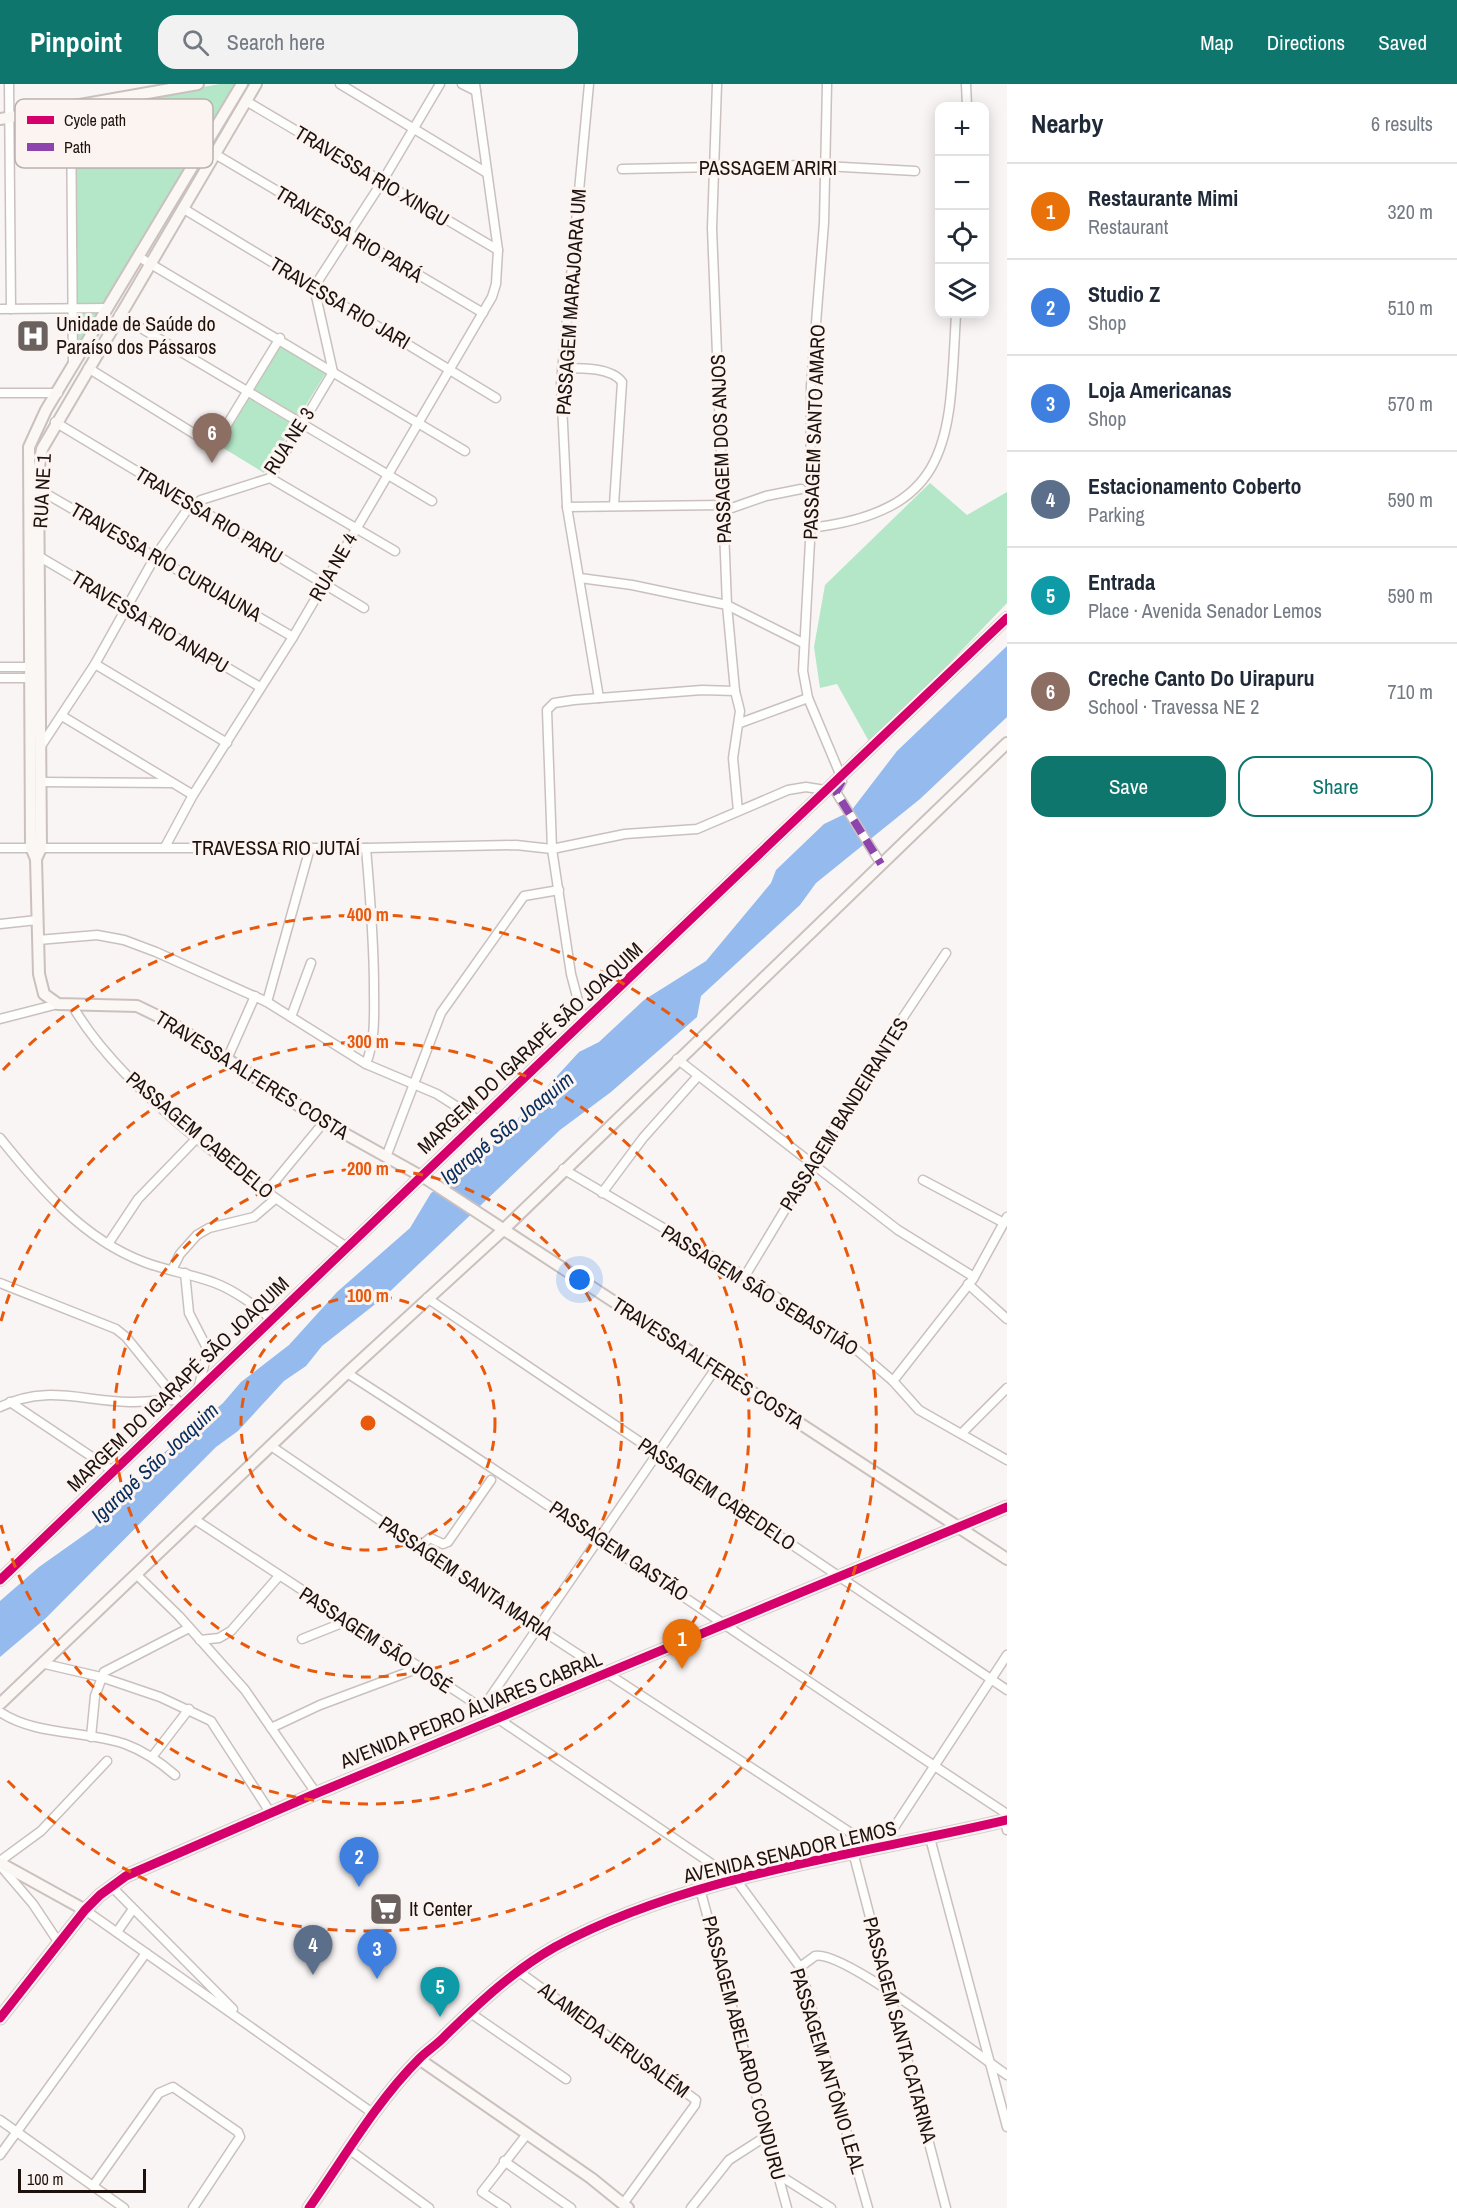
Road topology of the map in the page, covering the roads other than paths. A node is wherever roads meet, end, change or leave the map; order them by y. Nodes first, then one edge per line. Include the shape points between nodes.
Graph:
1 (9, 84) edge
2 (198, 84) edge
3 (242, 84) edge
4 (256, 84) edge
5 (340, 84) edge
6 (440, 84) edge
7 (462, 84) edge
8 (589, 84) edge
9 (717, 84) edge
10 (827, 84) edge
11 (966, 84) edge
12 (475, 88) edge
13 (111, 99) edge
14 (246, 101) junction
15 (967, 102) edge
16 (4, 118) edge
17 (413, 129) junction
18 (213, 133) edge
19 (215, 154) junction
20 (213, 157) edge
21 (713, 166) junction
22 (825, 166) junction
23 (71, 168) edge
24 (192, 168) edge
25 (207, 168) edge
26 (622, 169) dead end
27 (915, 171) dead end
28 (487, 173) junction
29 (382, 182) junction
30 (184, 208) junction
31 (350, 233) junction
32 (498, 250) junction
33 (139, 257) junction
34 (150, 263) junction
35 (314, 287) junction
36 (72, 308) junction
37 (108, 308) junction
38 (0, 309) edge
39 (11, 309) junction
40 (483, 313) junction
41 (119, 315) junction
42 (956, 318) edge
43 (280, 338) junction
44 (73, 368) junction
45 (88, 368) junction
46 (562, 368) junction
47 (450, 369) junction
48 (333, 372) junction
49 (247, 391) junction
50 (0, 393) edge
51 (58, 393) junction
52 (496, 398) dead end
53 (48, 408) junction
54 (58, 418) junction
55 (419, 423) junction
56 (302, 424) junction
57 (465, 450) dead end
58 (387, 476) junction
59 (270, 478) junction
60 (38, 489) junction
61 (801, 489) dead end
62 (432, 501) dead end
63 (193, 504) junction
64 (614, 506) junction
65 (567, 507) junction
66 (723, 508) junction
67 (356, 528) junction
68 (810, 528) junction
69 (395, 552) dead end
70 (156, 555) junction
71 (40, 557) junction
72 (580, 578) junction
73 (324, 583) junction
74 (727, 605) junction
75 (364, 608) dead end
76 (126, 610) junction
77 (1007, 618) edge
78 (293, 637) junction
79 (803, 643) junction
80 (95, 664) junction
81 (0, 667) edge
82 (34, 672) junction
83 (0, 678) edge
84 (260, 687) junction
85 (735, 691) junction
86 (599, 698) junction
87 (808, 698) junction
88 (62, 716) junction
89 (740, 723) junction
90 (227, 743) junction
91 (1007, 743) edge
92 (41, 746) junction
93 (852, 763) junction
94 (840, 774) junction
95 (41, 782) junction
96 (172, 783) junction
97 (825, 790) junction
98 (193, 795) junction
99 (738, 811) junction
100 (36, 847) junction
101 (165, 847) junction
102 (0, 848) edge
103 (310, 848) junction
104 (366, 848) junction
105 (552, 849) junction
106 (881, 864) junction
107 (560, 890) junction
108 (37, 920) junction
109 (0, 924) edge
110 (38, 940) junction
111 (946, 953) dead end
112 (311, 963) dead end
113 (255, 996) junction
114 (267, 1002) junction
115 (58, 1004) junction
116 (72, 1005) junction
117 (291, 1017) junction
118 (0, 1019) edge
119 (584, 1023) junction
120 (228, 1057) junction
121 (677, 1059) junction
122 (366, 1064) junction
123 (698, 1076) junction
124 (415, 1084) junction
125 (477, 1120) junction
126 (324, 1122) junction
127 (0, 1138) edge
128 (198, 1138) junction
129 (386, 1157) junction
130 (813, 1164) junction
131 (563, 1169) junction
132 (424, 1178) junction
133 (923, 1180) dead end
134 (267, 1191) junction
135 (602, 1193) junction
136 (275, 1199) junction
137 (1005, 1220) edge
138 (500, 1228) junction
139 (108, 1244) junction
140 (345, 1246) junction
141 (172, 1270) junction
142 (185, 1273) junction
143 (745, 1276) junction
144 (971, 1280) junction
145 (0, 1283) edge
146 (427, 1298) junction
147 (1007, 1319) edge
148 (273, 1320) junction
149 (716, 1368) junction
150 (347, 1372) junction
151 (893, 1381) junction
152 (1007, 1388) edge
153 (197, 1391) junction
154 (10, 1402) junction
155 (179, 1403) junction
156 (0, 1407) edge
157 (963, 1433) junction
158 (271, 1446) junction
159 (658, 1454) junction
160 (1007, 1460) edge
161 (113, 1471) junction
162 (491, 1480) dead end
163 (1007, 1507) edge
164 (194, 1519) junction
165 (958, 1528) junction
166 (600, 1539) junction
167 (419, 1547) junction
168 (1007, 1559) edge
169 (136, 1574) junction
170 (279, 1576) junction
171 (839, 1576) junction
172 (0, 1580) edge
173 (347, 1621) junction
174 (727, 1624) junction
175 (189, 1628) junction
176 (538, 1628) junction
177 (302, 1639) dead end
178 (200, 1640) junction
179 (1007, 1655) edge
180 (45, 1664) junction
181 (418, 1668) junction
182 (610, 1673) junction
183 (101, 1677) junction
184 (992, 1680) junction
185 (1007, 1690) edge
186 (0, 1704) edge
187 (482, 1709) junction
188 (189, 1710) junction
189 (0, 1712) edge
190 (497, 1718) junction
191 (271, 1728) junction
192 (91, 1737) junction
193 (152, 1757) junction
194 (107, 1761) dead end
195 (932, 1767) junction
196 (175, 1775) dead end
197 (316, 1793) junction
198 (270, 1812) junction
199 (1006, 1821) edge
200 (930, 1838) junction
201 (878, 1847) junction
202 (853, 1852) junction
203 (1, 1867) edge
204 (737, 1881) junction
205 (111, 1886) junction
206 (700, 1889) junction
207 (133, 1909) junction
208 (85, 1910) junction
209 (117, 1932) junction
210 (59, 1943) junction
211 (146, 1953) junction
212 (800, 1967) junction
213 (519, 1971) junction
214 (891, 1993) junction
215 (469, 2012) junction
216 (0, 2018) edge
217 (248, 2025) junction
218 (418, 2060) junction
219 (991, 2064) junction
220 (1007, 2075) edge
221 (566, 2079) dead end
222 (374, 2114) junction
223 (0, 2120) edge
224 (1007, 2127) edge
225 (16, 2132) junction
226 (526, 2134) junction
227 (768, 2135) junction
228 (350, 2150) junction
229 (0, 2155) edge
230 (504, 2161) junction
231 (779, 2175) junction
232 (93, 2186) junction
233 (626, 2206) edge
234 (124, 2208) edge
235 (192, 2208) edge
236 (309, 2208) edge
237 (429, 2208) edge
238 (506, 2208) edge
239 (571, 2208) edge
240 (691, 2208) edge
241 (788, 2208) edge
242 (831, 2208) edge
243 (868, 2208) edge
244 (946, 2208) edge

1 - 16 street
2 - 13 street
3 - 18 street, RUA NE 1
4 - 14 street, RUA NE 1
5 - 17 street
6 - 17 street
7 - 12 street
8 - 46 street, PASSAGEM MARAJOARA UM
9 - 21 street, PASSAGEM DOS ANJOS
10 - 22 street, PASSAGEM SANTO AMARO
11 - 15 street
12 - 28 street
14 - 19 street, RUA NE 1
14 - 29 street, TRAVESSA RIO XINGU
16 - 39 street
17 - 28 street
17 - 29 street
19 - 20 street, RUA NE 1
19 - 31 street, TRAVESSA RIO PARÁ
21 - 22 street, PASSAGEM ARIRI
21 - 26 street, PASSAGEM ARIRI
21 - 66 street, PASSAGEM DOS ANJOS via 712,240
22 - 27 street, PASSAGEM ARIRI
22 - 68 street, PASSAGEM SANTO AMARO via 811,386
23 - 36 street
24 - 33 street, RUA NE 1
25 - 30 street, RUA NE 1
28 - 32 street
29 - 31 street
29 - 32 street, TRAVESSA RIO XINGU
30 - 34 street, RUA NE 1
30 - 35 street, TRAVESSA RIO JARI
31 - 35 street
31 - 40 street, TRAVESSA RIO PARÁ
32 - 40 street, RUA NE 4 via 496,284
33 - 34 street
33 - 37 street, RUA NE 1
34 - 41 street, RUA NE 1
34 - 43 street
35 - 47 street, TRAVESSA RIO JARI
35 - 48 street
36 - 37 street
36 - 39 street
36 - 44 street
37 - 44 street, RUA NE 1
38 - 39 street
40 - 47 street, RUA NE 4
41 - 45 street, RUA NE 1
41 - 49 street
42 - 68 street via 948,422 930,471 906,498 884,512 848,524
43 - 48 street
43 - 49 street
44 - 51 street, RUA NE 1
45 - 49 street via 211,445 216,445
45 - 54 street, RUA NE 1
46 - 64 street via 612,374 622,382
46 - 65 street, PASSAGEM MARAJOARA UM
47 - 52 street, TRAVESSA RIO JARI
47 - 55 street, RUA NE 4
48 - 55 street
48 - 56 street, RUA NE 3
49 - 56 street
50 - 51 street
51 - 53 street, RUA NE 1
53 - 54 street
53 - 82 street, RUA NE 1 via 28,447
54 - 60 street, RUA NE 1 via 42,448
54 - 63 street, TRAVESSA RIO PARU
55 - 57 street
55 - 58 street, RUA NE 4
56 - 58 street
56 - 59 street, RUA NE 3
58 - 62 street
58 - 67 street, RUA NE 4
59 - 63 street, RUA NE 3
59 - 67 street
60 - 70 street, TRAVESSA RIO CURUAUNA
60 - 71 street, RUA NE 1
61 - 66 street
63 - 70 street
63 - 73 street, TRAVESSA RIO PARU
64 - 65 street
64 - 66 street
65 - 72 street, PASSAGEM MARAJOARA UM
66 - 74 street, PASSAGEM DOS ANJOS
67 - 69 street
67 - 73 street, RUA NE 4
68 - 79 street, PASSAGEM SANTO AMARO
70 - 76 street
70 - 78 street, TRAVESSA RIO CURUAUNA
71 - 76 street, TRAVESSA RIO ANAPU
71 - 82 street, RUA NE 1
72 - 74 street
72 - 86 street, PASSAGEM MARAJOARA UM
73 - 75 street, TRAVESSA RIO PARU
73 - 78 street, RUA NE 4
74 - 79 street
74 - 85 street, PASSAGEM DOS ANJOS
76 - 80 street
76 - 84 street, TRAVESSA RIO ANAPU
77 - 93 street, MARGEM DO IGARAPÉ SÃO JOAQUIM
78 - 84 street, RUA NE 4
79 - 87 street, PASSAGEM SANTO AMARO
80 - 88 street
80 - 90 street
81 - 82 street
82 - 83 street
82 - 92 street, RUA NE 1
82 - 100 street, RUA NE 1
84 - 90 street, RUA NE 4
85 - 86 street
85 - 89 street, PASSAGEM DOS ANJOS
86 - 105 street via 554,703 545,717
87 - 89 street
87 - 94 street, PASSAGEM SANTO AMARO
88 - 92 street
88 - 96 street
89 - 99 street, PASSAGEM DOS ANJOS via 733,758
90 - 98 street, RUA NE 4
91 - 106 street
92 - 95 street, RUA NE 1
93 - 94 street, MARGEM DO IGARAPÉ SÃO JOAQUIM
93 - 106 street via 855,768 835,790
94 - 97 street, MARGEM DO IGARAPÉ SÃO JOAQUIM
95 - 96 street
95 - 100 street, RUA NE 1
96 - 98 street
97 - 99 street, TRAVESSA RIO JUTAÍ via 798,787
97 - 119 street, MARGEM DO IGARAPÉ SÃO JOAQUIM
98 - 101 street, RUA NE 4
99 - 105 street, TRAVESSA RIO JUTAÍ via 698,829 625,834
100 - 101 street, TRAVESSA RIO JUTAÍ
100 - 102 street, TRAVESSA RIO JUTAÍ
100 - 108 street
101 - 103 street, TRAVESSA RIO JUTAÍ
103 - 104 street, TRAVESSA RIO JUTAÍ
103 - 114 street
104 - 105 street, TRAVESSA RIO JUTAÍ via 516,845
104 - 122 street via 376,1020
105 - 107 street
106 - 121 street
107 - 119 street via 571,974
107 - 124 street via 527,894 520,900 441,1013
108 - 109 street
108 - 110 street
110 - 113 street via 77,935 124,940
110 - 115 street via 44,994
111 - 130 street, PASSAGEM BANDEIRANTES via 878,1055
112 - 117 street
113 - 114 street
113 - 120 street
114 - 117 street
115 - 116 street, TRAVESSA ALFERES COSTA
115 - 118 street
116 - 120 street, TRAVESSA ALFERES COSTA via 137,1006
116 - 128 street, PASSAGEM CABEDELO via 124,1072
117 - 122 street
119 - 125 street, MARGEM DO IGARAPÉ SÃO JOAQUIM
120 - 126 street, TRAVESSA ALFERES COSTA
121 - 123 street
121 - 131 street
122 - 124 street
123 - 130 street
123 - 135 street via 673,1101
124 - 125 street
124 - 129 street
125 - 132 street, MARGEM DO IGARAPÉ SÃO JOAQUIM
126 - 129 street, TRAVESSA ALFERES COSTA
126 - 134 street
127 - 139 street via 50,1199
128 - 134 street, PASSAGEM CABEDELO
128 - 139 street via 138,1198
129 - 132 street, TRAVESSA ALFERES COSTA
130 - 143 street, PASSAGEM BANDEIRANTES
130 - 144 street
131 - 135 street, PASSAGEM SÃO SEBASTIÃO
131 - 138 street
132 - 138 street, TRAVESSA ALFERES COSTA
132 - 140 street, MARGEM DO IGARAPÉ SÃO JOAQUIM
133 - 137 street
134 - 136 street, PASSAGEM CABEDELO
135 - 143 street, PASSAGEM SÃO SEBASTIÃO
136 - 140 street, PASSAGEM CABEDELO
136 - 141 street via 254,1217 197,1235
137 - 144 street
138 - 146 street
138 - 149 street, TRAVESSA ALFERES COSTA
139 - 141 street via 145,1263
140 - 148 street, MARGEM DO IGARAPÉ SÃO JOAQUIM
141 - 142 street
142 - 148 street via 233,1292
142 - 153 street via 189,1313 208,1350
143 - 151 street, PASSAGEM SÃO SEBASTIÃO via 858,1350
144 - 147 street
144 - 151 street
145 - 155 street via 116,1329
146 - 150 street
146 - 159 street, PASSAGEM CABEDELO
148 - 153 street, MARGEM DO IGARAPÉ SÃO JOAQUIM
149 - 159 street
149 - 165 street, TRAVESSA ALFERES COSTA
150 - 158 street
150 - 166 street, PASSAGEM GASTÃO
151 - 157 street, PASSAGEM SÃO SEBASTIÃO via 919,1410
152 - 157 street
153 - 155 street, MARGEM DO IGARAPÉ SÃO JOAQUIM
154 - 155 street via 52,1393
154 - 156 street
154 - 161 street
155 - 161 street, MARGEM DO IGARAPÉ SÃO JOAQUIM
157 - 160 street, PASSAGEM SÃO SEBASTIÃO
158 - 164 street
158 - 167 street, PASSAGEM SANTA MARIA
159 - 166 street
159 - 171 street, PASSAGEM CABEDELO
161 - 172 street, MARGEM DO IGARAPÉ SÃO JOAQUIM
162 - 167 street via 448,1542 443,1544 430,1538
163 - 165 main road, AVENIDA PEDRO ÁLVARES CABRAL
164 - 169 street
164 - 170 street, PASSAGEM SÃO JOSÉ
165 - 168 street, TRAVESSA ALFERES COSTA
165 - 171 main road, AVENIDA PEDRO ÁLVARES CABRAL
166 - 174 street, PASSAGEM GASTÃO
166 - 176 street
167 - 176 street, PASSAGEM SANTA MARIA
169 - 175 street
169 - 180 street
170 - 173 street, PASSAGEM SÃO JOSÉ
170 - 178 street via 231,1631 219,1638
171 - 174 main road, AVENIDA PEDRO ÁLVARES CABRAL
171 - 184 street, PASSAGEM CABEDELO
173 - 177 street
173 - 181 street, PASSAGEM SÃO JOSÉ
174 - 182 main road, AVENIDA PEDRO ÁLVARES CABRAL
174 - 195 street, PASSAGEM GASTÃO
175 - 178 street
175 - 183 street via 110,1668
176 - 182 street, PASSAGEM SANTA MARIA
176 - 187 street
178 - 191 street via 249,1695
179 - 184 street
180 - 183 street
180 - 186 street
181 - 187 street, PASSAGEM SÃO JOSÉ
181 - 191 street
182 - 190 main road, AVENIDA PEDRO ÁLVARES CABRAL
182 - 201 street, PASSAGEM SANTA MARIA
183 - 188 street
183 - 192 street
184 - 185 street, PASSAGEM CABEDELO
184 - 195 street
187 - 190 street, PASSAGEM SÃO JOSÉ
188 - 193 street
188 - 198 street via 216,1725
189 - 192 street via 19,1721
190 - 197 main road, AVENIDA PEDRO ÁLVARES CABRAL
190 - 204 street, PASSAGEM SÃO JOSÉ
191 - 197 street
192 - 193 street via 127,1744
193 - 196 street
194 - 203 street
195 - 199 street, PASSAGEM GASTÃO
195 - 201 street
197 - 198 main road, AVENIDA PEDRO ÁLVARES CABRAL
198 - 205 main road, AVENIDA PEDRO ÁLVARES CABRAL
199 - 200 main road, AVENIDA SENADOR LEMOS
200 - 201 main road, AVENIDA SENADOR LEMOS
200 - 219 street
201 - 202 main road, AVENIDA SENADOR LEMOS
202 - 204 main road, AVENIDA SENADOR LEMOS
202 - 214 street, PASSAGEM SANTA CATARINA
203 - 208 street
203 - 210 street
204 - 206 main road, AVENIDA SENADOR LEMOS
204 - 212 street, PASSAGEM ANTÔNIO LEAL
205 - 207 street
205 - 208 main road, AVENIDA PEDRO ÁLVARES CABRAL
206 - 213 main road, AVENIDA SENADOR LEMOS via 556,1947
206 - 227 street, PASSAGEM ABELARDO CONDURU
207 - 209 street
207 - 217 street
208 - 209 street
208 - 210 main road, AVENIDA PEDRO ÁLVARES CABRAL
209 - 211 street
210 - 216 main road, AVENIDA PEDRO ÁLVARES CABRAL
211 - 217 street
211 - 225 street
212 - 214 street via 815,1956 826,1955
212 - 243 street, PASSAGEM ANTÔNIO LEAL
213 - 215 main road, AVENIDA SENADOR LEMOS
213 - 233 street, ALAMEDA JERUSALÉM via 693,2096 695,2105
214 - 219 street
214 - 244 street, PASSAGEM SANTA CATARINA
215 - 218 main road, AVENIDA SENADOR LEMOS
215 - 221 street
217 - 222 street
218 - 222 main road, AVENIDA SENADOR LEMOS
218 - 226 street
219 - 220 street
219 - 224 street
222 - 228 main road, AVENIDA SENADOR LEMOS
223 - 225 street
225 - 229 street
225 - 232 street
226 - 230 street
226 - 233 street
227 - 231 street, PASSAGEM ABELARDO CONDURU
227 - 240 street via 729,2160
228 - 236 main road, AVENIDA SENADOR LEMOS
228 - 237 street
230 - 238 street via 482,2192
230 - 239 street
231 - 241 street, PASSAGEM ABELARDO CONDURU
231 - 242 street
232 - 234 street
232 - 235 street via 159,2093 173,2087 240,2137

